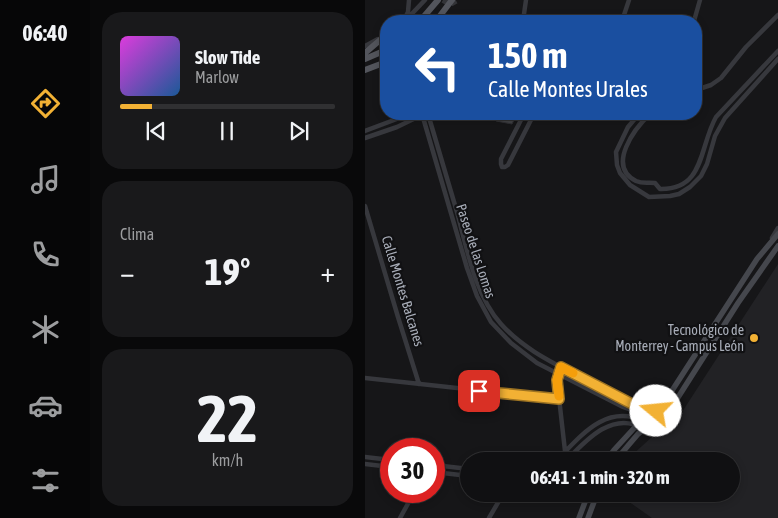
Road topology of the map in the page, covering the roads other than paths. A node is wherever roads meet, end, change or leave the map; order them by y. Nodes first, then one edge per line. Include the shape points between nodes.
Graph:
1 (409, 0) edge
2 (425, 0) edge
3 (438, 0) edge
4 (452, 0) edge
5 (526, 0) edge
6 (629, 0) edge
7 (699, 0) edge
8 (407, 15) edge
9 (411, 15) edge
10 (425, 15) edge
11 (441, 15) edge
12 (524, 15) edge
13 (623, 15) edge
14 (695, 15) edge
15 (778, 15) edge
16 (380, 38) edge
17 (380, 40) edge
18 (365, 46) edge
19 (778, 50) edge
20 (365, 53) edge
21 (380, 53) edge
22 (365, 59) edge
23 (778, 59) edge
24 (380, 64) edge
25 (365, 70) edge
26 (702, 88) edge
27 (394, 120) edge
28 (410, 120) edge
29 (426, 120) edge
30 (521, 120) edge
31 (531, 120) edge
32 (634, 120) edge
33 (644, 120) edge
34 (365, 131) edge
35 (365, 138) edge
36 (648, 184) junction
37 (660, 189) junction
38 (645, 194) junction
39 (658, 196) junction
40 (365, 206) edge
41 (778, 228) edge
42 (778, 234) edge
43 (769, 243) junction
44 (778, 246) edge
45 (467, 257) junction
46 (561, 367) junction
47 (558, 373) junction
48 (365, 378) edge
49 (419, 384) junction
50 (559, 399) junction
51 (656, 411) junction
52 (656, 419) junction
53 (604, 421) junction
54 (642, 421) junction
55 (650, 424) junction
56 (606, 427) junction
57 (644, 429) junction
58 (565, 451) joint
59 (574, 452) edge
60 (613, 452) edge
61 (623, 452) edge
62 (365, 457) edge
63 (380, 459) edge
64 (365, 464) edge
65 (380, 466) edge
66 (445, 466) edge
67 (460, 468) edge
68 (445, 473) edge
69 (460, 475) edge
70 (498, 502) edge
71 (585, 502) edge
72 (594, 502) edge
73 (408, 503) edge
74 (400, 518) edge
75 (489, 518) edge
76 (579, 518) edge
77 (588, 518) edge

1 - 8 street
2 - 9 street
3 - 10 main road
4 - 11 main road
5 - 12 street
6 - 13 street
7 - 14 street
15 - 26 street via 745,47 721,78
16 - 18 street
17 - 20 main road
19 - 37 street via 716,117 692,177 682,186
21 - 22 main road
23 - 39 street via 721,123 704,171 695,183 675,195
24 - 25 main road
27 - 34 street
28 - 35 street
29 - 45 street, Paseo de las Lomas
30 - 31 street via 501,159 502,167 508,165
32 - 38 street via 620,142 616,160 625,180
33 - 36 street via 631,138 623,160 631,178
36 - 37 street via 655,183
36 - 38 street
37 - 39 street
38 - 39 street via 651,198
40 - 49 street, Calle Montes Balcanes
41 - 43 street
42 - 43 street
43 - 51 street
44 - 52 street via 677,399
45 - 46 street, Paseo de las Lomas via 488,305 501,323 521,343
45 - 47 street, Paseo de las Lomas via 477,296 491,322 527,356
46 - 47 street
46 - 51 street, Paseo de las Lomas via 636,406
47 - 50 street
47 - 54 street, Paseo de las Lomas via 629,410
48 - 49 street
49 - 50 street
50 - 58 street
51 - 54 street
52 - 54 street, Paseo de las Lomas
52 - 55 street
53 - 54 street via 630,416
53 - 56 street
53 - 58 street via 585,431
54 - 55 street
54 - 56 street
54 - 57 street
54 - 60 street
55 - 57 street
56 - 59 street via 587,438
57 - 61 street
62 - 63 street
64 - 65 street
66 - 67 street
68 - 69 street
70 - 75 street
71 - 76 street
72 - 77 street
73 - 74 street

